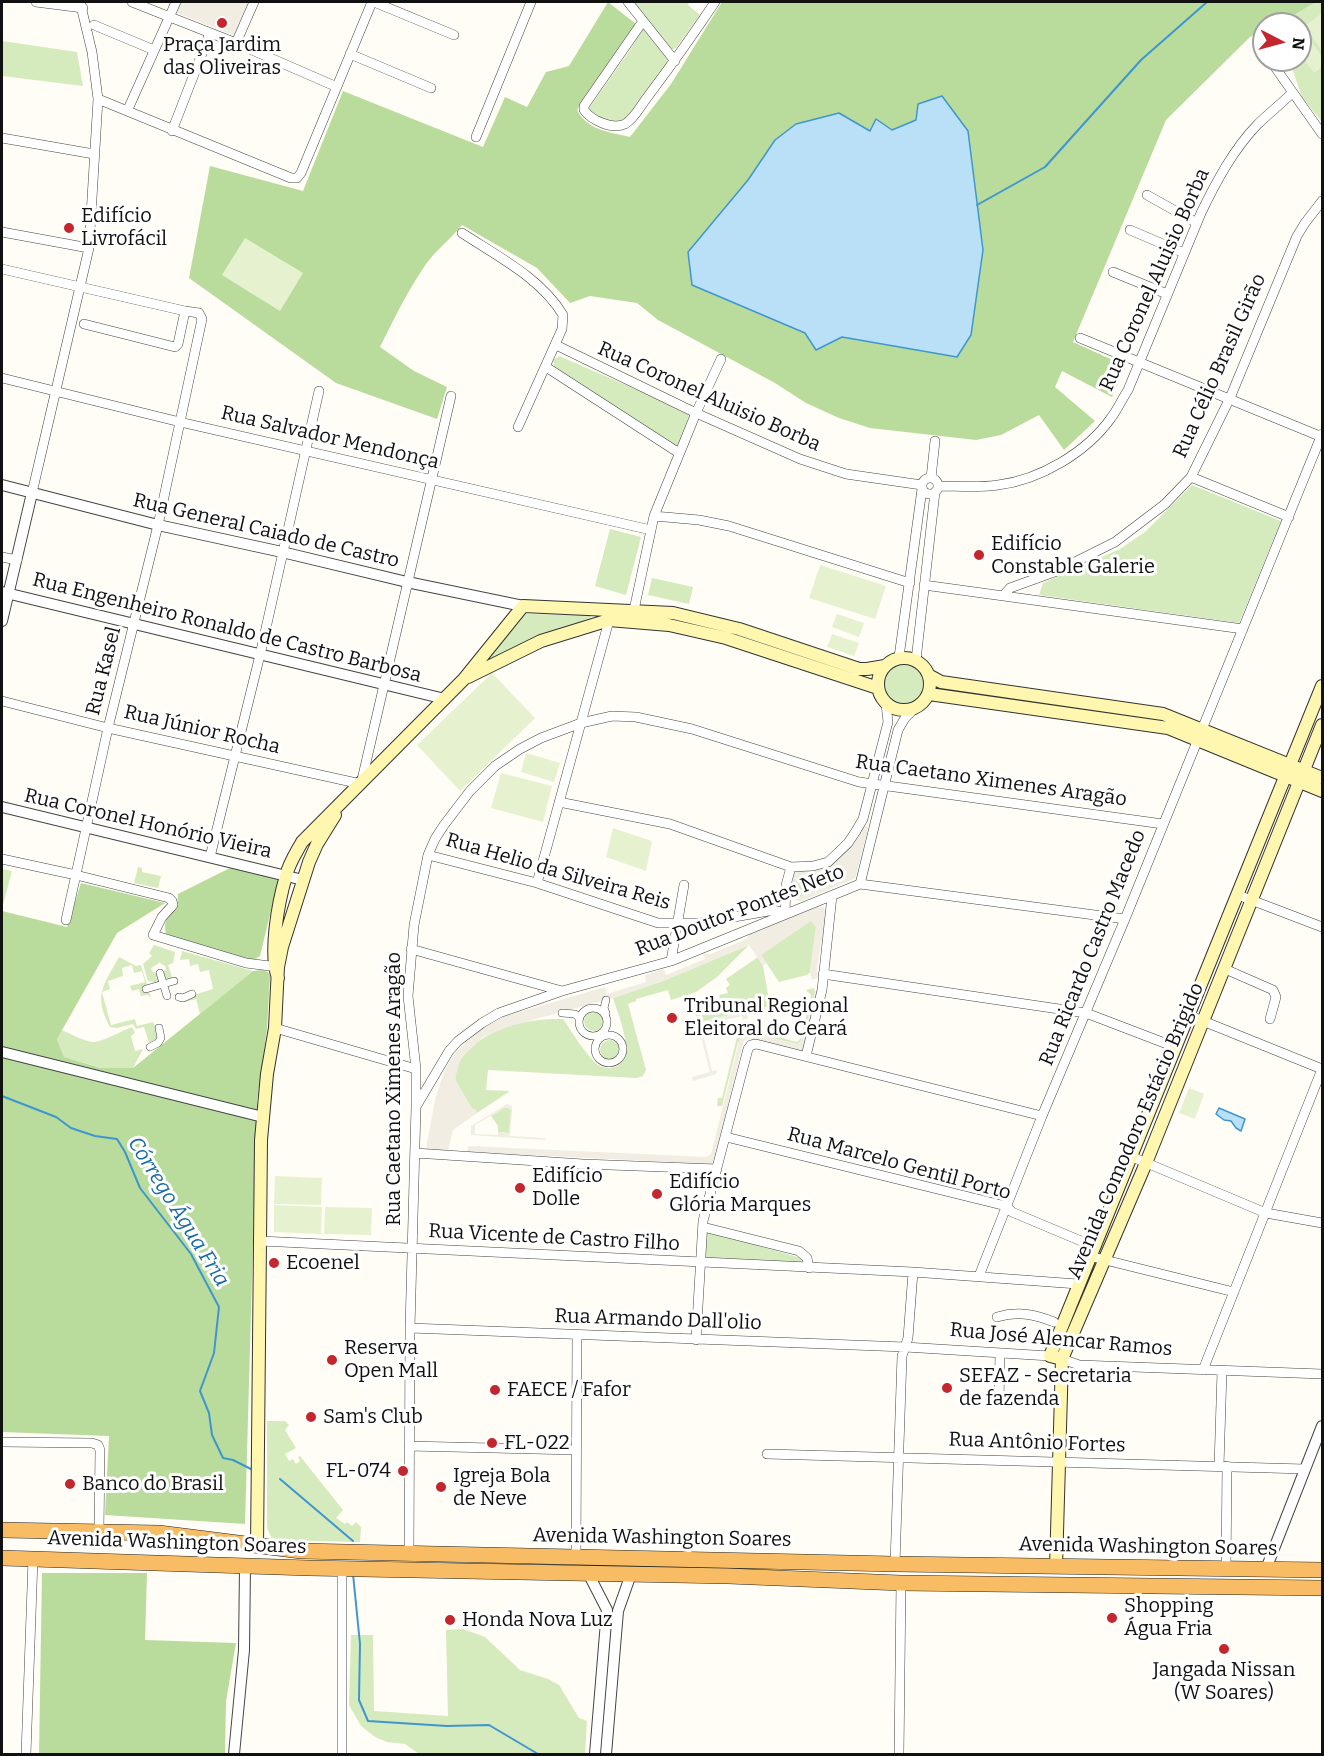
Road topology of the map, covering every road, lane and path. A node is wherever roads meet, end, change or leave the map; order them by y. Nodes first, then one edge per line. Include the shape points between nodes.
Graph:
1 (36, 2) edge
2 (132, 2) edge
3 (176, 2) edge
4 (254, 2) edge
5 (373, 2) edge
6 (531, 2) edge
7 (628, 2) edge
8 (716, 2) edge
9 (82, 5) edge
10 (169, 17) junction
11 (643, 21) junction
12 (94, 25) dead end
13 (210, 33) junction
14 (454, 34) dead end
15 (238, 39) junction
16 (154, 50) junction
17 (350, 54) junction
18 (675, 61) junction
19 (1278, 72) edge
20 (337, 87) junction
21 (431, 88) dead end
22 (1292, 93) junction
23 (98, 99) junction
24 (129, 107) dead end
25 (172, 130) junction
26 (1323, 134) edge
27 (476, 137) dead end
28 (2, 138) edge
29 (94, 154) junction
30 (1147, 195) dead end
31 (1323, 201) edge
32 (1197, 223) junction
33 (1130, 230) dead end
34 (2, 232) edge
35 (462, 233) dead end
36 (89, 248) junction
37 (1184, 253) junction
38 (2, 269) edge
39 (1113, 272) dead end
40 (80, 288) junction
41 (1167, 294) junction
42 (185, 312) junction
43 (84, 324) dead end
44 (1080, 338) dead end
45 (556, 345) junction
46 (721, 359) dead end
47 (1140, 362) junction
48 (546, 367) junction
49 (2, 378) edge
50 (57, 391) junction
51 (319, 391) dead end
52 (452, 396) dead end
53 (1230, 399) junction
54 (696, 413) junction
55 (180, 422) junction
56 (518, 427) dead end
57 (1322, 436) edge
58 (935, 441) dead end
59 (304, 451) junction
60 (679, 453) junction
61 (1191, 477) junction
62 (432, 479) junction
63 (2, 485) edge
64 (935, 486) junction
65 (922, 487) junction
66 (32, 493) junction
67 (654, 516) junction
68 (1289, 517) junction
69 (158, 525) junction
70 (651, 530) junction
71 (282, 552) junction
72 (2, 557) edge
73 (16, 560) junction
74 (913, 560) junction
75 (927, 562) junction
76 (407, 582) junction
77 (910, 583) junction
78 (924, 585) junction
79 (5, 592) edge
80 (1004, 595) junction
81 (523, 606) junction
82 (634, 610) junction
83 (906, 614) junction
84 (611, 615) junction
85 (921, 616) junction
86 (2, 621) edge
87 (134, 625) junction
88 (702, 626) junction
89 (1243, 629) junction
90 (260, 655) junction
91 (899, 657) junction
92 (808, 658) junction
93 (915, 660) junction
94 (885, 666) junction
95 (930, 676) junction
96 (464, 680) junction
97 (384, 685) junction
98 (1323, 687) edge
99 (878, 688) junction
100 (929, 694) junction
101 (445, 699) junction
102 (2, 701) edge
103 (1041, 703) junction
104 (886, 704) junction
105 (915, 708) junction
106 (581, 723) junction
107 (1323, 725) edge
108 (108, 728) junction
109 (1199, 734) junction
110 (235, 756) junction
111 (1287, 770) junction
112 (1302, 776) junction
113 (1323, 778) edge
114 (361, 784) junction
115 (873, 785) junction
116 (885, 787) junction
117 (1323, 791) edge
118 (560, 802) junction
119 (341, 804) junction
120 (2, 807) edge
121 (863, 819) junction
122 (875, 821) junction
123 (1163, 824) junction
124 (87, 827) junction
125 (428, 855) junction
126 (210, 857) junction
127 (2, 859) edge
128 (791, 867) junction
129 (76, 874) junction
130 (286, 875) junction
131 (303, 880) junction
132 (537, 883) junction
133 (860, 884) junction
134 (684, 885) dead end
135 (1238, 895) junction
136 (832, 896) junction
137 (1253, 900) junction
138 (785, 913) junction
139 (1125, 919) junction
140 (66, 920) dead end
141 (677, 924) junction
142 (1323, 927) edge
143 (411, 949) junction
144 (671, 961) junction
145 (1224, 969) junction
146 (276, 971) junction
147 (160, 973) dead end
148 (823, 974) junction
149 (174, 981) dead end
150 (164, 985) junction
151 (146, 989) dead end
152 (562, 991) junction
153 (192, 994) dead end
154 (167, 996) dead end
155 (182, 999) dead end
156 (606, 1000) dead end
157 (562, 1013) dead end
158 (1086, 1013) junction
159 (1188, 1015) junction
160 (606, 1016) junction
161 (579, 1018) junction
162 (1270, 1019) dead end
163 (1203, 1021) junction
164 (159, 1028) dead end
165 (275, 1028) junction
166 (583, 1032) junction
167 (618, 1038) junction
168 (150, 1047) dead end
169 (1175, 1047) junction
170 (595, 1051) junction
171 (2, 1053) edge
172 (806, 1056) junction
173 (416, 1069) junction
174 (1323, 1069) edge
175 (416, 1107) junction
176 (1042, 1116) junction
177 (263, 1117) junction
178 (726, 1137) junction
179 (415, 1153) junction
180 (1130, 1156) junction
181 (1146, 1163) junction
182 (717, 1169) junction
183 (1006, 1206) junction
184 (1266, 1213) junction
185 (1323, 1223) edge
186 (703, 1227) junction
187 (260, 1241) junction
188 (411, 1249) junction
189 (1091, 1251) junction
190 (1104, 1260) junction
191 (701, 1262) junction
192 (809, 1268) junction
193 (914, 1272) junction
194 (979, 1276) junction
195 (1078, 1284) junction
196 (1234, 1292) junction
197 (997, 1317) dead end
198 (1057, 1323) junction
199 (410, 1328) junction
200 (577, 1335) junction
201 (696, 1340) junction
202 (905, 1347) junction
203 (1000, 1353) junction
204 (1056, 1358) junction
205 (1203, 1370) junction
206 (1222, 1371) junction
207 (1323, 1374) edge
208 (999, 1402) dead end
209 (1323, 1426) edge
210 (2, 1442) edge
211 (409, 1446) junction
212 (576, 1450) junction
213 (767, 1454) dead end
214 (900, 1456) junction
215 (1058, 1462) junction
216 (1223, 1466) junction
217 (1305, 1469) junction
218 (2, 1530) edge
219 (99, 1531) junction
220 (257, 1546) junction
221 (409, 1554) junction
222 (2, 1558) edge
223 (576, 1558) junction
224 (33, 1559) junction
225 (896, 1564) junction
226 (245, 1566) junction
227 (1056, 1567) junction
228 (342, 1568) junction
229 (1226, 1569) junction
230 (1266, 1569) junction
231 (1323, 1570) edge
232 (588, 1573) junction
233 (631, 1574) junction
234 (901, 1583) junction
235 (1323, 1588) edge
236 (612, 1611) junction
237 (26, 1755) edge
238 (234, 1755) edge
239 (342, 1755) edge
240 (595, 1755) edge
241 (606, 1755) edge
242 (899, 1755) edge

1 - 9 street
2 - 10 street
3 - 10 street
4 - 15 street
5 - 14 street
5 - 17 street
6 - 27 street
7 - 11 street
8 - 18 street
9 - 23 street
10 - 13 street
10 - 16 street
11 - 18 street
11 - 18 street via 585,111 606,124 626,123
12 - 16 street
13 - 15 street
13 - 25 street
15 - 20 street
16 - 24 street
17 - 20 street
17 - 21 street
19 - 22 street
20 - 25 street via 297,178
22 - 26 street
22 - 32 street, Rua Coronel Aluisio Borba via 1240,147 1214,185
23 - 25 street
23 - 29 street
28 - 29 street
29 - 36 street
30 - 32 street
31 - 53 street, Rua Célio Brasil Girão via 1293,246
32 - 37 street, Rua Coronel Aluisio Borba
33 - 37 street
34 - 36 street
35 - 45 street via 533,280 561,310 564,323
36 - 40 street
37 - 41 street, Rua Coronel Aluisio Borba
38 - 40 street
39 - 41 street
40 - 42 street
40 - 50 street
41 - 47 street, Rua Coronel Aluisio Borba
42 - 43 street via 175,347
42 - 55 street, Rua Kasel via 202,316
44 - 47 street
45 - 48 street
45 - 54 street, Rua Coronel Aluisio Borba
46 - 54 street
47 - 53 street
47 - 64 street, Rua Coronel Aluisio Borba via 1128,390 1098,435 1054,465 1036,475 999,485
48 - 56 street
48 - 60 street
49 - 50 street, Rua Salvador Mendonça
50 - 55 street, Rua Salvador Mendonça
50 - 66 street
51 - 59 street
52 - 62 street
53 - 57 street
53 - 61 street, Rua Célio Brasil Girão
54 - 60 street
54 - 65 street, Rua Coronel Aluisio Borba via 821,467
55 - 59 street, Rua Salvador Mendonça
55 - 69 street, Rua Kasel
57 - 68 street, Rua Ricardo Castro Macedo
58 - 64 street
59 - 62 street, Rua Salvador Mendonça
59 - 71 street
60 - 67 street
61 - 68 street
61 - 80 street, Rua Célio Brasil Girão via 1165,504 1115,542 1057,571 1010,588
62 - 70 street, Rua Salvador Mendonça
62 - 76 street
63 - 66 street, Rua General Caiado de Castro
64 - 65 street via 925,480
64 - 65 street, Rua Coronel Aluisio Borba via 926,494
64 - 75 street
65 - 74 street
66 - 69 street, Rua General Caiado de Castro
66 - 73 street
67 - 70 street
67 - 77 street via 729,526
68 - 89 street, Rua Ricardo Castro Macedo
69 - 71 street, Rua General Caiado de Castro
69 - 87 street, Rua Kasel
70 - 82 street
71 - 76 street, Rua General Caiado de Castro
71 - 90 street
72 - 73 street
73 - 79 street
74 - 75 street
74 - 77 street
75 - 78 street
76 - 81 street, Rua General Caiado de Castro
76 - 97 street
77 - 83 street
78 - 80 street
78 - 85 street
79 - 86 street
79 - 87 street, Rua Engenheiro Ronaldo de Castro Barbosa
80 - 89 street
81 - 84 main road
81 - 96 main road
82 - 84 main road
82 - 88 main road via 673,613
83 - 85 street
83 - 91 street
84 - 88 main road
84 - 96 main road via 541,641
84 - 106 street
85 - 93 street
87 - 90 street, Rua Engenheiro Ronaldo de Castro Barbosa
87 - 108 street, Rua Kasel
88 - 92 main road via 726,638
89 - 109 street, Rua Ricardo Castro Macedo
90 - 97 street, Rua Engenheiro Ronaldo de Castro Barbosa
90 - 110 street
91 - 93 main road
91 - 94 main road
92 - 94 main road via 859,669
92 - 99 main road
93 - 95 main road
94 - 99 main road
95 - 100 main road
95 - 103 main road via 941,682
96 - 101 main road
97 - 101 street, Rua Engenheiro Ronaldo de Castro Barbosa
97 - 114 street
98 - 111 main road, Avenida Comodoro Estácio Brigido
99 - 104 main road
100 - 103 main road
100 - 105 main road
101 - 114 main road
102 - 108 street, Rua Júnior Rocha
103 - 109 main road via 1137,717
104 - 105 main road via 900,710
104 - 115 street via 888,722
105 - 116 street via 898,730
106 - 115 street, Rua Caetano Ximenes Aragão via 612,716 667,723
106 - 118 street
106 - 125 street, Rua Caetano Ximenes Aragão via 541,738 495,766 444,825
107 - 112 main road, Avenida Comodoro Estácio Brigido
108 - 110 street, Rua Júnior Rocha
108 - 124 street, Rua Kasel
109 - 111 main road
109 - 123 street, Rua Ricardo Castro Macedo
110 - 114 street, Rua Júnior Rocha
110 - 126 street
111 - 112 main road
111 - 135 main road, Avenida Comodoro Estácio Brigido
112 - 113 main road
112 - 117 main road
112 - 137 main road, Avenida Comodoro Estácio Brigido
114 - 119 main road
115 - 116 street, Rua Caetano Ximenes Aragão
115 - 121 street
116 - 122 street
116 - 123 street, Rua Caetano Ximenes Aragão
118 - 128 street via 670,824
118 - 132 street
119 - 130 main road via 302,842
119 - 131 main road via 317,844
120 - 124 street, Rua Coronel Honório Vieira
121 - 122 street
121 - 128 street via 848,843 828,862
122 - 133 street
123 - 139 street, Rua Ricardo Castro Macedo
124 - 126 street, Rua Coronel Honório Vieira
124 - 129 street, Rua Kasel
125 - 132 street, Rua Helio da Silveira Reis
125 - 143 street, Rua Caetano Ximenes Aragão
126 - 130 street, Rua Coronel Honório Vieira
127 - 129 street
128 - 138 street
129 - 140 street, Rua Kasel
129 - 146 street via 169,898 173,905 153,935
130 - 131 street, Rua Coronel Honório Vieira
130 - 146 main road via 277,927
131 - 146 main road
132 - 141 street, Rua Helio da Silveira Reis via 641,919
133 - 136 street, Rua Doutor Pontes Neto
133 - 139 street, Rua Doutor Pontes Neto
134 - 141 street
135 - 137 street
135 - 159 main road, Avenida Comodoro Estácio Brigido
136 - 138 street, Rua Doutor Pontes Neto
136 - 148 street
137 - 142 street
137 - 145 main road, Avenida Comodoro Estácio Brigido
138 - 141 street, Rua Helio da Silveira Reis via 774,910
138 - 144 street, Rua Doutor Pontes Neto
139 - 158 street, Rua Ricardo Castro Macedo
141 - 144 street
143 - 152 street
143 - 173 street, Rua Caetano Ximenes Aragão via 408,996
144 - 152 street, Rua Doutor Pontes Neto
145 - 162 street via 1273,990 1276,997
145 - 163 main road, Avenida Comodoro Estácio Brigido
146 - 165 main road
147 - 150 street
148 - 158 street
148 - 172 street
149 - 150 street
150 - 151 street
150 - 154 street
152 - 175 street, Rua Doutor Pontes Neto via 500,1013 469,1032 449,1051
153 - 155 street
156 - 160 street
157 - 161 street
158 - 169 street
158 - 176 street, Rua Ricardo Castro Macedo
159 - 163 street
159 - 169 main road, Avenida Comodoro Estácio Brigido
160 - 161 street via 593,1007 584,1010
160 - 166 street via 607,1027 600,1034 591,1036
160 - 167 street
161 - 166 street
163 - 174 street
163 - 181 main road, Avenida Comodoro Estácio Brigido
164 - 168 street via 161,1038
165 - 173 street
165 - 177 main road
166 - 170 street
167 - 170 street via 600,1038
167 - 170 street via 624,1050 616,1062 607,1064 599,1060
169 - 180 main road, Avenida Comodoro Estácio Brigido
171 - 177 street
172 - 176 street
172 - 178 street via 751,1045
173 - 175 street, Rua Caetano Ximenes Aragão
174 - 184 street
175 - 179 street, Rua Caetano Ximenes Aragão
176 - 183 street, Rua Ricardo Castro Macedo
177 - 187 main road
178 - 182 street
178 - 183 street, Rua Marcelo Gentil Porto
179 - 182 street
179 - 188 street, Rua Caetano Ximenes Aragão
180 - 181 street
180 - 189 main road, Avenida Comodoro Estácio Brigido
181 - 184 street
181 - 190 main road, Avenida Comodoro Estácio Brigido
182 - 186 street
183 - 189 street, Rua Marcelo Gentil Porto
183 - 194 street, Rua Ricardo Castro Macedo
184 - 185 street
184 - 196 street
186 - 191 street
186 - 192 street, Rua Vicente de Castro Filho via 799,1251 807,1258
187 - 188 street, Rua Vicente de Castro Filho
187 - 220 main road
188 - 191 street, Rua Vicente de Castro Filho
188 - 199 street, Rua Caetano Ximenes Aragão
189 - 190 street, Rua Marcelo Gentil Porto
189 - 195 main road, Avenida Comodoro Estácio Brigido
190 - 196 street, Rua Marcelo Gentil Porto
190 - 204 main road, Avenida Comodoro Estácio Brigido
191 - 192 street, Rua Vicente de Castro Filho
191 - 201 street
192 - 193 street, Rua Vicente de Castro Filho
193 - 194 street, Rua Vicente de Castro Filho
193 - 202 street
194 - 195 street, Rua Vicente de Castro Filho
195 - 198 main road, Avenida Comodoro Estácio Brigido
196 - 205 street
197 - 198 street via 1021,1313
198 - 204 main road, Avenida Comodoro Estácio Brigido
199 - 200 street, Rua Armando Dall'olio
199 - 211 street, Rua Caetano Ximenes Aragão
200 - 201 street, Rua Armando Dall'olio
200 - 212 street
201 - 202 street, Rua Armando Dall'olio
202 - 203 street, Rua José Alencar Ramos
202 - 214 street
203 - 204 street, Rua José Alencar Ramos
203 - 208 street
204 - 205 street, Rua José Alencar Ramos via 1079,1365
204 - 215 main road, Avenida Comodoro Estácio Brigido
205 - 206 street, Rua José Alencar Ramos
206 - 207 street, Rua José Alencar Ramos
206 - 216 street
209 - 217 street
210 - 219 street via 98,1445
211 - 212 street
211 - 221 street, Rua Caetano Ximenes Aragão
212 - 223 street
213 - 214 street, Rua Antônio Fortes
214 - 215 street, Rua Antônio Fortes
214 - 225 street
215 - 216 street, Rua Antônio Fortes
215 - 227 main road, Avenida Comodoro Estácio Brigido
216 - 217 street, Rua Antônio Fortes
216 - 229 street
217 - 230 street
218 - 219 highway, Avenida Washington Soares
219 - 220 highway, Avenida Washington Soares via 182,1535
220 - 221 highway, Avenida Washington Soares
221 - 223 highway, Avenida Washington Soares
222 - 224 highway, Avenida Washington Soares
223 - 225 highway, Avenida Washington Soares
224 - 226 highway, Avenida Washington Soares
224 - 237 street
225 - 227 highway, Avenida Washington Soares
226 - 228 highway, Avenida Washington Soares
226 - 238 street via 244,1650
227 - 229 highway, Avenida Washington Soares
228 - 232 highway, Avenida Washington Soares
228 - 239 street
229 - 230 highway, Avenida Washington Soares
230 - 231 highway, Avenida Washington Soares
232 - 233 highway, Avenida Washington Soares
232 - 236 street
233 - 234 highway, Avenida Washington Soares
233 - 236 street
234 - 235 highway, Avenida Washington Soares
234 - 242 street
236 - 240 street
236 - 241 street

